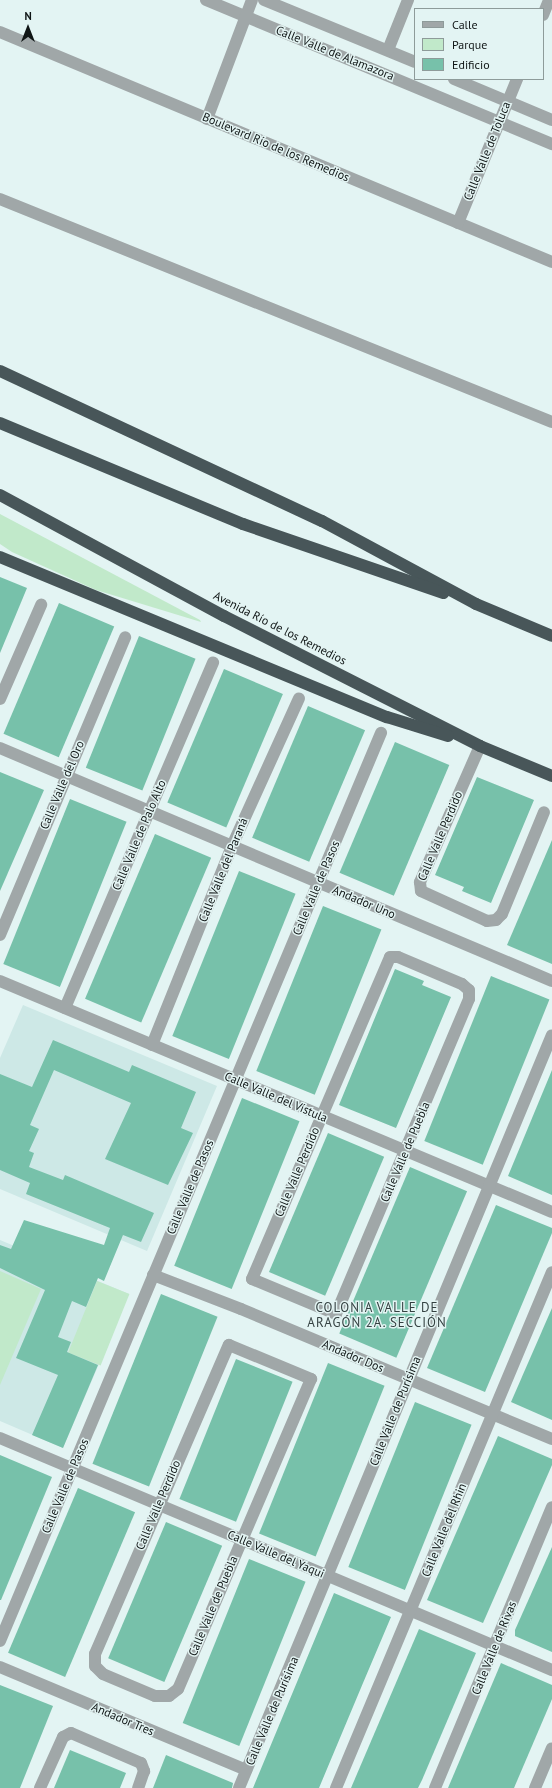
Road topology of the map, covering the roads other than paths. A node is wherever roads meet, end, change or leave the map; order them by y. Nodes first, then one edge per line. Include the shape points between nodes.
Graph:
1 (206, 0) edge
2 (252, 0) edge
3 (264, 0) edge
4 (408, 0) edge
5 (549, 0) edge
6 (544, 12) edge
7 (245, 16) junction
8 (0, 32) edge
9 (388, 50) junction
10 (414, 62) edge
11 (456, 80) edge
12 (517, 80) edge
13 (507, 102) junction
14 (207, 118) junction
15 (552, 120) edge
16 (500, 122) junction
17 (552, 144) edge
18 (0, 199) edge
19 (458, 223) junction
20 (552, 262) edge
21 (0, 371) edge
22 (0, 422) edge
23 (552, 422) edge
24 (0, 495) edge
25 (0, 557) edge
26 (476, 604) junction
27 (41, 605) dead end
28 (552, 636) edge
29 (125, 637) dead end
30 (213, 662) dead end
31 (299, 698) dead end
32 (0, 699) edge
33 (381, 733) dead end
34 (480, 746) junction
35 (0, 748) edge
36 (65, 776) junction
37 (552, 776) edge
38 (149, 811) junction
39 (544, 812) dead end
40 (232, 846) junction
41 (318, 882) junction
42 (0, 935) edge
43 (0, 981) edge
44 (552, 981) edge
45 (469, 990) joint
46 (65, 1008) junction
47 (552, 1035) edge
48 (152, 1045) junction
49 (235, 1079) junction
50 (320, 1115) junction
51 (406, 1151) junction
52 (489, 1186) junction
53 (552, 1212) edge
54 (552, 1272) edge
55 (153, 1275) junction
56 (336, 1314) joint
57 (229, 1345) joint
58 (407, 1379) junction
59 (491, 1414) junction
60 (0, 1438) edge
61 (552, 1439) edge
62 (72, 1468) junction
63 (158, 1504) junction
64 (552, 1507) edge
65 (241, 1539) junction
66 (328, 1576) junction
67 (411, 1611) junction
68 (0, 1641) edge
69 (495, 1646) junction
70 (0, 1667) edge
71 (552, 1670) edge
72 (169, 1696) joint
73 (552, 1748) edge
74 (246, 1770) junction
75 (40, 1788) edge
76 (138, 1788) edge
77 (239, 1788) edge
78 (336, 1788) edge
79 (435, 1788) edge
80 (535, 1788) edge

1 - 7 street, Calle Valle de Alamazora
2 - 7 street
3 - 9 street, Calle Valle de Alamazora
4 - 9 street
5 - 6 street
7 - 14 street
7 - 16 street, Calle Valle de Alamazora
8 - 14 street, Boulevard Río de los Remedios
9 - 10 street, Calle Valle de Alamazora
11 - 13 street
12 - 13 street, Calle Valle de Toluca
13 - 15 street
13 - 16 street, Calle Valle de Toluca
14 - 19 street, Boulevard Río de los Remedios
16 - 17 street, Calle Valle de Alamazora
16 - 19 street, Calle Valle de Toluca
18 - 23 street
19 - 20 street, Boulevard Río de los Remedios
21 - 26 highway via 322,521
22 - 26 highway via 243,524
24 - 34 highway, Avenida Río de los Remedios via 224,616
25 - 34 highway via 387,718
26 - 28 highway
27 - 32 street
29 - 36 street, Calle Valle del Oro
30 - 38 street, Calle Valle de Palo Alto
31 - 40 street, Calle Valle del Paraná
33 - 41 street, Calle Valle de Pasos
34 - 37 highway, Avenida Río de los Remedios
34 - 39 street, Calle Valle Perdido via 419,885 423,893 487,921 500,918
35 - 36 street, Andador Uno
36 - 38 street, Andador Uno
36 - 42 street, Calle Valle del Oro
38 - 40 street, Andador Uno
38 - 46 street, Calle Valle de Palo Alto
40 - 41 street, Andador Uno
40 - 48 street, Calle Valle del Paraná
41 - 44 street, Andador Uno
41 - 49 street, Calle Valle de Pasos
43 - 46 street, Calle Valle del Vístula
45 - 50 street, Calle Valle Perdido via 462,984 398,957 390,957
45 - 51 street, Calle Valle de Puebla via 469,999
46 - 48 street, Calle Valle del Vístula
47 - 52 street, Calle Valle de Purísima
48 - 49 street, Calle Valle del Vístula
49 - 50 street, Calle Valle del Vístula
49 - 55 street, Calle Valle de Pasos
50 - 51 street, Calle Valle del Vístula
50 - 56 street, Calle Valle Perdido via 252,1279
51 - 52 street, Calle Valle del Vístula
51 - 56 street, Calle Valle de Puebla
52 - 53 street, Calle Valle del Vístula
52 - 58 street, Calle Valle de Purísima
54 - 59 street, Calle Valle del Rhin
55 - 58 street, Andador Dos
55 - 62 street, Calle Valle de Pasos
57 - 63 street, Calle Valle Perdido
57 - 65 street, Calle Valle de Puebla via 311,1379
58 - 59 street, Andador Dos
58 - 66 street, Calle Valle de Purísima
59 - 61 street, Andador Dos
59 - 67 street, Calle Valle del Rhin
60 - 62 street, Calle Valle del Yaqui
62 - 63 street, Calle Valle del Yaqui
62 - 68 street, Calle Valle de Pasos
63 - 65 street, Calle Valle del Yaqui
63 - 72 street, Calle Valle Perdido via 95,1654 95,1666 103,1674 155,1696
64 - 69 street, Calle Valle de Rivas
65 - 66 street, Calle Valle del Yaqui
65 - 72 street, Calle Valle de Puebla via 178,1689
66 - 67 street, Calle Valle del Yaqui
66 - 74 street, Calle Valle de Purísima
67 - 69 street, Calle Valle del Yaqui
67 - 78 street, Calle Valle del Rhin
69 - 71 street, Calle Valle del Yaqui
69 - 79 street, Calle Valle de Rivas
70 - 74 street, Andador Tres
73 - 80 street
74 - 77 street, Calle Valle de Purísima
75 - 76 street via 67,1734 76,1734 137,1760 144,1767

